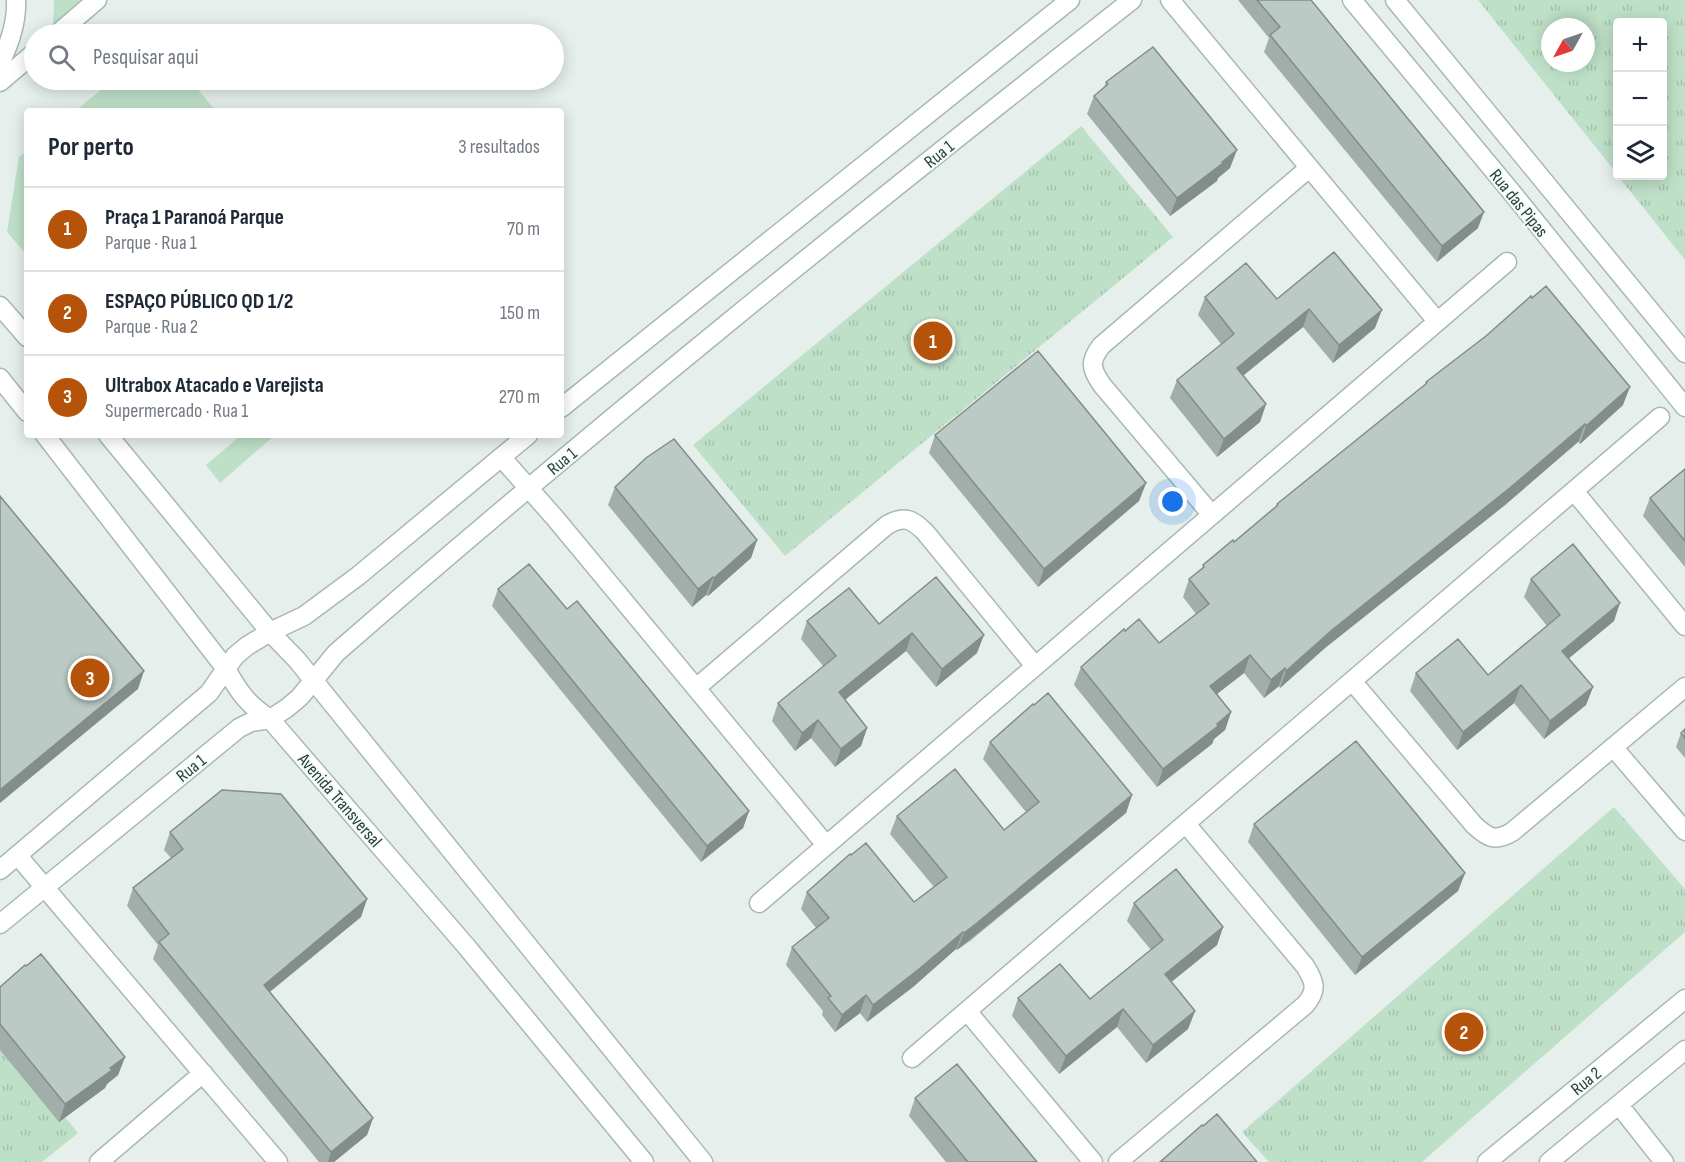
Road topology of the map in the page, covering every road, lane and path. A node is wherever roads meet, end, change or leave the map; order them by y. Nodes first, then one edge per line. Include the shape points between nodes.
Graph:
1 (16, 0) edge
2 (98, 0) edge
3 (1070, 0) edge
4 (1132, 0) edge
5 (1170, 0) edge
6 (1352, 0) edge
7 (1395, 0) edge
8 (69, 24) edge
9 (24, 62) edge
10 (0, 63) edge
11 (0, 82) edge
12 (1310, 168) junction
13 (1507, 262) dead end
14 (0, 306) edge
15 (1437, 321) junction
16 (24, 334) edge
17 (1685, 353) edge
18 (0, 378) edge
19 (564, 406) edge
20 (1685, 406) edge
21 (24, 408) edge
22 (1660, 417) dead end
23 (47, 438) edge
24 (110, 438) edge
25 (524, 438) edge
26 (501, 457) junction
27 (530, 488) junction
28 (1574, 491) junction
29 (1212, 514) junction
30 (1685, 626) edge
31 (270, 632) junction
32 (1035, 666) junction
33 (226, 669) junction
34 (314, 681) junction
35 (1352, 681) junction
36 (1685, 687) edge
37 (696, 688) junction
38 (270, 719) junction
39 (1613, 747) junction
40 (1186, 824) junction
41 (1685, 831) edge
42 (826, 845) junction
43 (18, 856) junction
44 (0, 870) edge
45 (44, 888) junction
46 (759, 903) dead end
47 (0, 924) edge
48 (1685, 999) edge
49 (967, 1011) junction
50 (1685, 1050) edge
51 (912, 1058) dead end
52 (203, 1072) junction
53 (1619, 1105) junction
54 (1560, 1158) edge
55 (99, 1162) edge
56 (278, 1162) edge
57 (644, 1162) edge
58 (703, 1162) edge
59 (1093, 1162) edge
60 (1118, 1162) edge
61 (1487, 1162) edge
62 (1664, 1162) edge

1 - 10 street via 17,14
2 - 8 street
3 - 19 street
4 - 27 street, Rua 1 via 753,301
5 - 12 street
6 - 20 street, Rua das Pipas
7 - 17 street, Rua das Pipas
9 - 11 street
12 - 15 street
12 - 29 street via 1094,355 1092,364 1102,385
13 - 15 street
14 - 16 street
15 - 29 street
18 - 21 street
22 - 28 street
23 - 33 street, Avenida Transversal
24 - 31 street
25 - 26 street
26 - 27 street
26 - 31 street via 358,576 304,616
27 - 34 street, Rua 1 via 336,653
27 - 37 street
28 - 30 street
28 - 35 street
29 - 32 street
31 - 33 street via 247,646
31 - 34 street
32 - 37 street via 925,532 916,523 897,519
32 - 42 street
33 - 38 street, Avenida Transversal via 238,692
33 - 43 street via 209,693
34 - 38 street, Rua 1
34 - 58 street
35 - 39 street via 1474,825 1493,838 1512,832
35 - 40 street
36 - 39 street
37 - 42 street
38 - 45 street, Rua 1 via 238,728
38 - 57 street, Avenida Transversal via 466,946
39 - 41 street
40 - 49 street
40 - 60 street via 1305,966 1314,988 1305,1005
42 - 46 street
43 - 44 street
43 - 45 street
45 - 47 street, Rua 1
45 - 52 street
48 - 61 street, Rua 2
49 - 51 street
49 - 59 street
50 - 53 street
52 - 55 street
52 - 56 street
53 - 54 street
53 - 62 street

